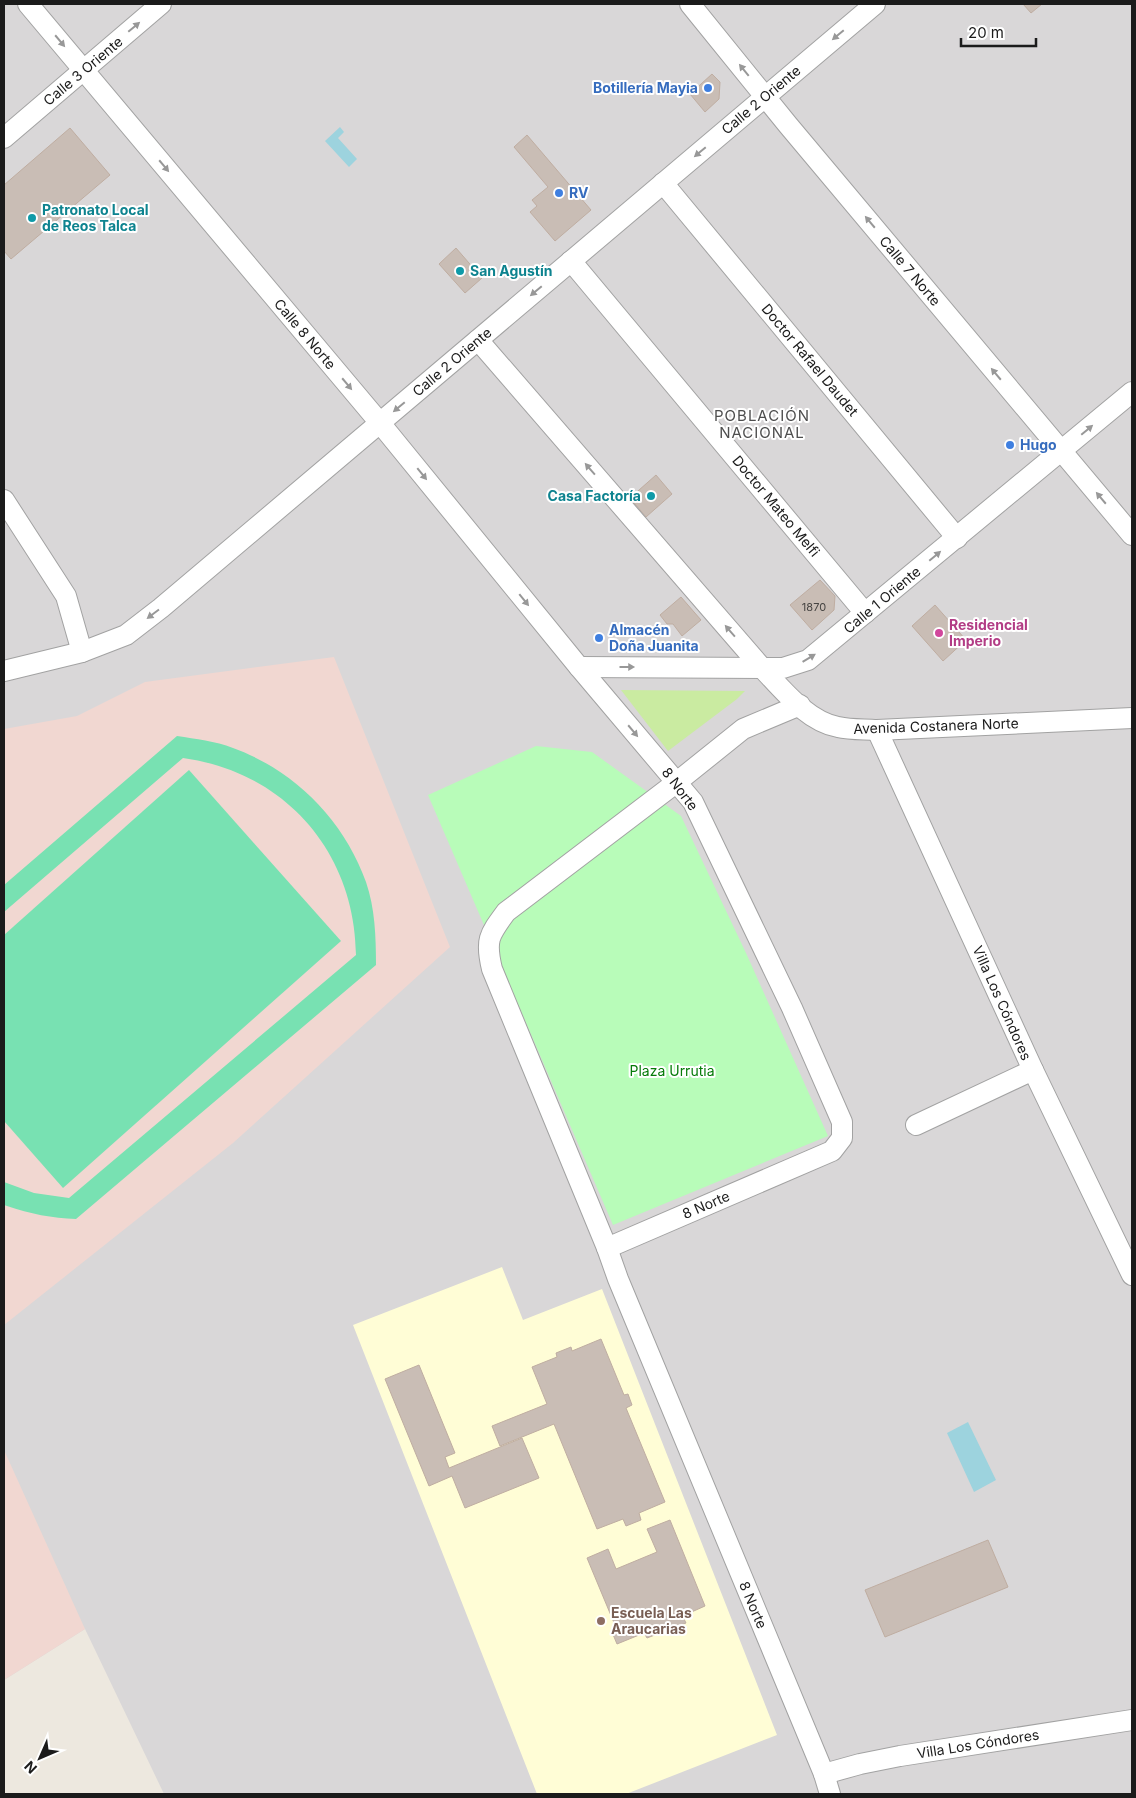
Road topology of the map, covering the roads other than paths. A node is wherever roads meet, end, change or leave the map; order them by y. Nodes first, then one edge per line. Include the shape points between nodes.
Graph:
1 (28, 4) edge
2 (161, 4) edge
3 (690, 4) edge
4 (875, 4) edge
5 (84, 70) junction
6 (765, 97) junction
7 (4, 138) edge
8 (664, 183) junction
9 (571, 261) junction
10 (478, 340) junction
11 (1132, 392) edge
12 (380, 423) junction
13 (1060, 452) junction
14 (4, 500) edge
15 (1132, 536) edge
16 (957, 538) junction
17 (866, 613) junction
18 (82, 652) junction
19 (579, 667) junction
20 (762, 668) junction
21 (4, 671) edge
22 (800, 705) junction
23 (1132, 718) edge
24 (877, 730) junction
25 (678, 782) junction
26 (1033, 1070) junction
27 (916, 1125) dead end
28 (607, 1248) junction
29 (1132, 1275) edge
30 (1132, 1720) edge
31 (824, 1774) junction
32 (830, 1794) edge

1 -> 5 street, Calle 8 Norte
5 -> 2 street, Calle 3 Oriente
6 -> 3 street, Calle 7 Norte
4 -> 6 street, Calle 2 Oriente
5 - 7 street, Calle 3 Oriente
5 -> 12 street, Calle 8 Norte
6 -> 8 street, Calle 2 Oriente
13 -> 6 street, Calle 7 Norte
8 - 9 street, Calle 2 Oriente
8 - 16 street, Doctor Rafael Daudet
9 -> 10 street, Calle 2 Oriente
9 - 17 street, Doctor Mateo Melfi
10 -> 12 street, Calle 2 Oriente
20 -> 10 street, Avenida Costanera Norte
13 -> 11 street, Calle 1 Oriente
12 -> 18 street, Calle 2 Oriente via 161,608 126,634
12 -> 19 street, Calle 8 Norte
15 -> 13 street, Calle 7 Norte
13 - 16 street, Calle 1 Oriente
14 - 18 street via 66,596
17 -> 16 street, Calle 1 Oriente
20 -> 17 street, Calle 1 Oriente via 783,668 808,660
18 - 21 street, Calle 2 Oriente
19 -> 20 street, Calle 1 Oriente
19 -> 25 street, 8 Norte
20 - 22 street, Avenida Costanera Norte
22 - 24 street, Avenida Costanera Norte via 813,716 838,728
22 - 25 street via 743,729
23 - 24 street, Avenida Costanera Norte
24 - 26 street, Villa Los Cóndores
25 - 28 street via 506,912 489,937 492,969
25 - 28 street, 8 Norte via 693,802 792,1008 842,1122 842,1138 832,1151
26 - 27 street
26 - 29 street, Villa Los Cóndores
28 - 31 street, 8 Norte
30 - 31 street, Villa Los Cóndores via 900,1756
31 - 32 street, 8 Norte

